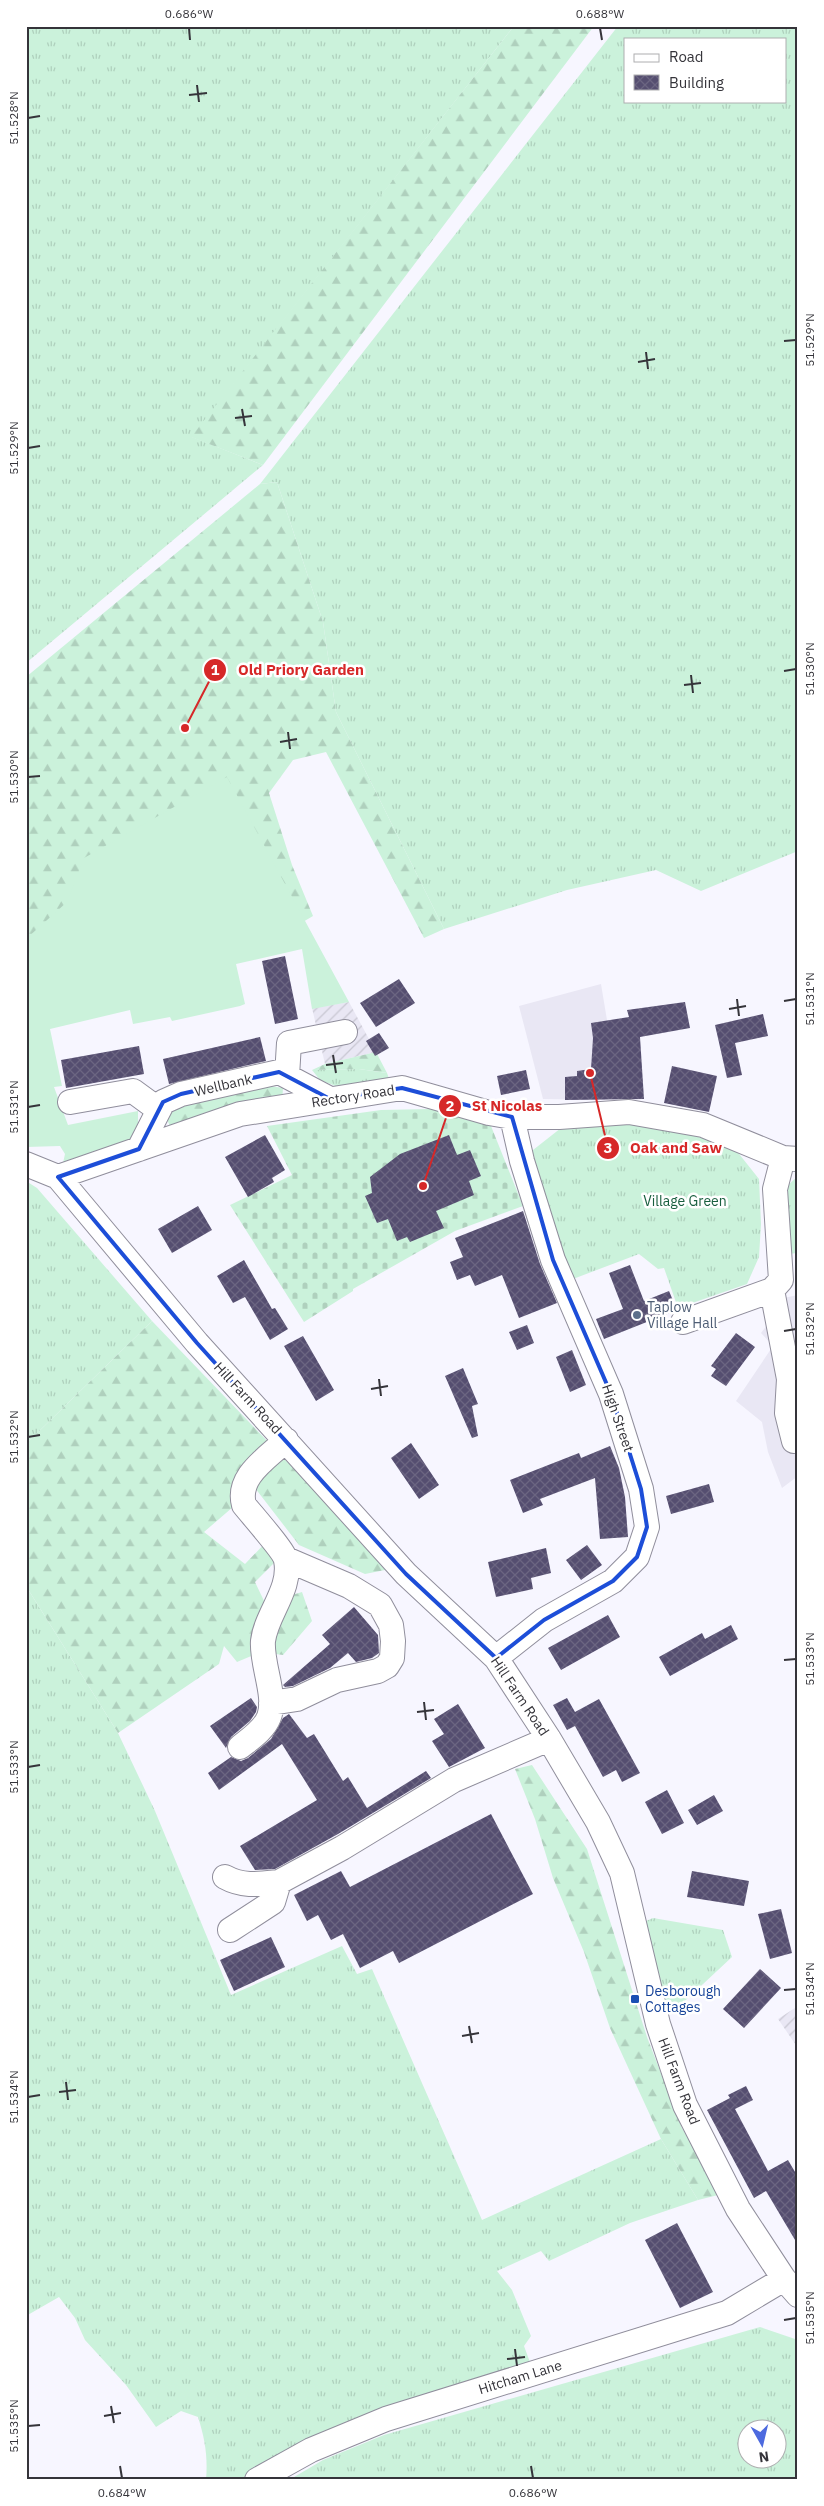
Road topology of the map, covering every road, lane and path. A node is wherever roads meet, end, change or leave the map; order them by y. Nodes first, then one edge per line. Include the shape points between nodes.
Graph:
1 (346, 1032) dead end
2 (287, 1076) junction
3 (330, 1099) junction
4 (70, 1102) dead end
5 (159, 1110) junction
6 (512, 1117) junction
7 (139, 1149) junction
8 (790, 1158) edge
9 (26, 1164) edge
10 (58, 1178) junction
11 (772, 1290) junction
12 (683, 1322) dead end
13 (286, 1440) junction
14 (794, 1441) dead end
15 (286, 1559) junction
16 (496, 1658) junction
17 (271, 1703) junction
18 (549, 1739) junction
19 (240, 1747) dead end
20 (225, 1877) dead end
21 (279, 1882) junction
22 (230, 1930) dead end
23 (791, 2287) edge
24 (257, 2480) edge

1 - 2 street via 289,1043
2 - 3 street, Wellbank
2 - 5 street, Wellbank via 279,1072 181,1094 163,1102
3 - 6 street, Rectory Road via 402,1088
3 - 7 street, Rectory Road via 240,1114
4 - 5 street via 133,1091
5 - 7 street, Wellbank
6 - 8 street, Rectory Road via 629,1112 703,1125
6 - 16 street, High Street via 552,1260 614,1403 641,1488 647,1527 637,1557 613,1581 544,1620
7 - 10 street, Rectory Road
8 - 11 street via 774,1189 781,1280
9 - 10 street
10 - 13 street, Hill Farm Road via 197,1343
11 - 12 street
11 - 14 street via 789,1379 787,1413
13 - 15 street via 248,1477 241,1494 244,1505
13 - 16 street, Hill Farm Road via 406,1574
15 - 17 street via 285,1578 266,1626 263,1643
15 - 17 street via 349,1586 380,1604 391,1625 392,1658 378,1671 337,1680 297,1699
16 - 18 street, Hill Farm Road
17 - 19 street via 264,1726
18 - 21 street via 454,1780
18 - 23 street, Hill Farm Road via 598,1822 622,1873 658,2024 685,2105 738,2209
20 - 21 street via 248,1885
21 - 22 street via 273,1902
23 - 24 street, Hitcham Lane via 727,2313 386,2419 311,2450

